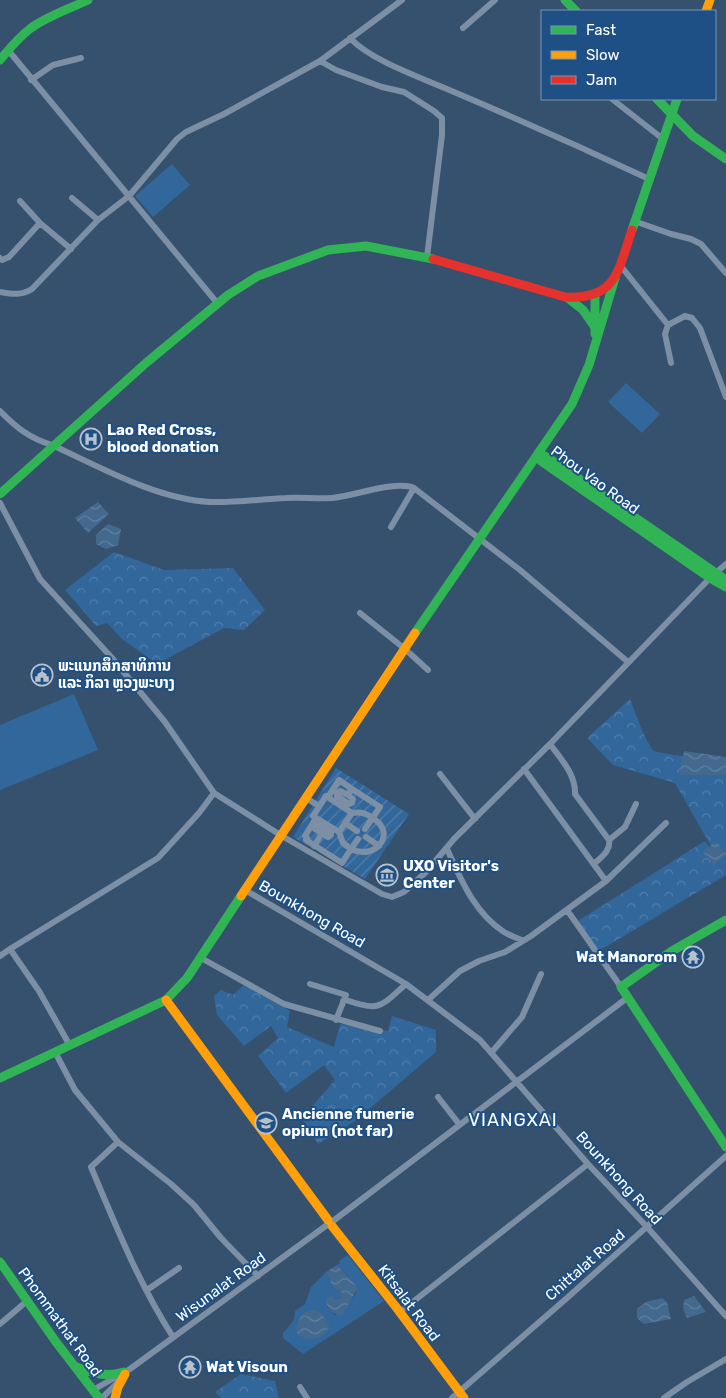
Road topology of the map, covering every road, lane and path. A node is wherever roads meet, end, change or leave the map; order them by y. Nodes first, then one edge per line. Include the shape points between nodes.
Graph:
1 (88, 0) edge
2 (402, 0) edge
3 (495, 0) edge
4 (565, 0) edge
5 (575, 10) edge
6 (463, 28) dead end
7 (350, 38) junction
8 (8, 50) junction
9 (81, 58) dead end
10 (0, 60) edge
11 (320, 61) junction
12 (31, 80) junction
13 (613, 100) edge
14 (658, 100) edge
15 (677, 100) edge
16 (672, 115) junction
17 (663, 139) junction
18 (726, 159) edge
19 (650, 179) junction
20 (129, 196) junction
21 (72, 198) dead end
22 (20, 200) dead end
23 (98, 220) junction
24 (634, 221) junction
25 (40, 223) junction
26 (71, 250) junction
27 (0, 258) edge
28 (426, 258) junction
29 (620, 264) junction
30 (726, 272) edge
31 (614, 278) junction
32 (0, 292) edge
33 (598, 294) junction
34 (565, 297) junction
35 (218, 304) junction
36 (668, 326) junction
37 (595, 329) junction
38 (594, 349) junction
39 (671, 363) dead end
40 (726, 397) edge
41 (0, 411) edge
42 (52, 446) junction
43 (538, 453) junction
44 (414, 488) junction
45 (0, 494) edge
46 (0, 503) edge
47 (391, 527) dead end
48 (479, 538) junction
49 (726, 564) edge
50 (713, 576) junction
51 (726, 580) edge
52 (726, 587) edge
53 (360, 613) dead end
54 (405, 649) junction
55 (628, 662) junction
56 (428, 670) dead end
57 (550, 744) junction
58 (524, 769) junction
59 (440, 774) dead end
60 (352, 789) junction
61 (214, 793) junction
62 (348, 795) dead end
63 (306, 798) junction
64 (328, 798) junction
65 (636, 804) dead end
66 (320, 806) junction
67 (352, 812) junction
68 (316, 818) junction
69 (373, 818) junction
70 (475, 819) junction
71 (346, 823) junction
72 (666, 823) dead end
73 (365, 829) dead end
74 (357, 831) dead end
75 (339, 832) junction
76 (322, 833) dead end
77 (282, 836) junction
78 (366, 837) dead end
79 (358, 839) dead end
80 (608, 840) junction
81 (314, 846) junction
82 (379, 846) junction
83 (351, 849) junction
84 (447, 849) junction
85 (594, 864) junction
86 (606, 881) junction
87 (245, 890) junction
88 (567, 910) junction
89 (726, 920) edge
90 (522, 940) junction
91 (10, 949) junction
92 (0, 956) edge
93 (201, 958) junction
94 (541, 974) dead end
95 (310, 984) dead end
96 (406, 984) junction
97 (621, 987) junction
98 (627, 998) junction
99 (166, 1000) junction
100 (428, 1000) junction
101 (343, 1001) junction
102 (336, 1020) junction
103 (380, 1031) dead end
104 (69, 1044) junction
105 (55, 1052) junction
106 (492, 1053) junction
107 (0, 1078) edge
108 (517, 1081) junction
109 (438, 1097) dead end
110 (460, 1124) junction
111 (118, 1142) junction
112 (726, 1147) edge
113 (726, 1156) edge
114 (588, 1164) junction
115 (330, 1223) junction
116 (647, 1227) junction
117 (0, 1262) edge
118 (179, 1268) dead end
119 (258, 1276) junction
120 (147, 1290) junction
121 (27, 1301) junction
122 (400, 1312) junction
123 (726, 1316) edge
124 (0, 1324) edge
125 (173, 1338) junction
126 (726, 1359) edge
127 (74, 1366) junction
128 (126, 1372) junction
129 (300, 1387) dead end
130 (98, 1395) edge
131 (462, 1395) edge
132 (115, 1398) edge
133 (307, 1398) edge
134 (452, 1398) edge
135 (664, 1398) edge

1 - 8 street via 30,29
2 - 7 street
3 - 6 street
4 - 5 street
7 - 11 street
7 - 19 street via 388,63
8 - 10 street
8 - 12 street
9 - 12 street via 53,65
11 - 20 street via 186,132
11 - 28 street via 382,87 404,92 442,118
12 - 20 street
13 - 17 street
14 - 16 street
15 - 16 street
16 - 17 street
16 - 18 street via 693,136
17 - 19 street
19 - 24 street
20 - 23 street
20 - 35 street
21 - 23 street
22 - 25 street
23 - 26 street
24 - 29 street
24 - 30 street via 701,244
25 - 26 street
25 - 27 street via 10,257
26 - 32 street via 28,291 16,295
28 - 34 street
28 - 35 street via 366,246 328,250 258,276
29 - 31 street
29 - 36 street
31 - 33 street
31 - 38 street
33 - 34 street
33 - 37 street
33 - 38 street via 601,311
34 - 37 street via 582,306
35 - 42 street
36 - 39 street via 665,334
36 - 40 street via 685,316 692,318 700,328
37 - 38 street
38 - 43 street via 572,404
41 - 42 street via 21,431
42 - 44 street via 138,483 203,501 331,498 398,486
42 - 45 street
43 - 48 street
43 - 50 street, Phou Vao Road
44 - 47 street
44 - 48 street
46 - 61 street via 40,579 165,722
48 - 54 street
48 - 55 street
49 - 50 street
50 - 51 street, Phou Vao Road
50 - 52 street, Phou Vao Road
50 - 55 street
53 - 54 street
54 - 56 street
54 - 63 street
55 - 57 street
57 - 58 street
57 - 80 street via 576,785 575,794
58 - 70 street
58 - 85 street
59 - 70 street
60 - 62 street
60 - 64 street via 339,780
60 - 69 street via 380,807
61 - 77 street
61 - 91 street via 158,858
63 - 66 street
63 - 77 street
64 - 66 street via 326,796
64 - 67 street
65 - 80 street via 625,827
66 - 68 street via 314,816
67 - 69 street via 366,813
67 - 71 street
68 - 75 street
68 - 81 street via 305,836
69 - 73 street
69 - 82 street via 382,824 384,832
70 - 84 street
71 - 74 street
71 - 75 street
72 - 86 street
75 - 83 street via 343,843
76 - 81 street
77 - 84 street via 392,897 404,892
77 - 87 street
78 - 82 street
79 - 83 street
80 - 85 street via 608,849
81 - 83 street via 342,862
82 - 83 street via 360,854
84 - 90 street via 467,892 485,916 504,932
85 - 86 street
86 - 88 street
87 - 93 street
87 - 96 street, Bounkhong Road
88 - 90 street
88 - 97 street
89 - 97 street via 678,946
90 - 100 street via 505,952 460,970
91 - 92 street
91 - 104 street
93 - 99 street via 188,978
93 - 102 street via 284,1004
94 - 106 street via 522,1017
95 - 101 street via 344,994
96 - 100 street, Bounkhong Road
96 - 101 street via 376,1007
97 - 98 street
98 - 108 street, Wisunalat Road
98 - 112 street
99 - 104 street
99 - 115 street, Kitsalat Road
100 - 106 street, Bounkhong Road
101 - 102 street
102 - 103 street
104 - 105 street
105 - 107 street
105 - 111 street via 75,1090
106 - 108 street, Bounkhong Road
108 - 110 street, Wisunalat Road
108 - 114 street, Bounkhong Road
109 - 110 street
110 - 115 street, Wisunalat Road
111 - 119 street via 194,1205 220,1238
111 - 120 street via 91,1167 131,1261
113 - 116 street, Chittalat Road
114 - 116 street, Bounkhong Road
114 - 122 street
115 - 119 street, Wisunalat Road
115 - 122 street, Kitsalat Road
116 - 123 street, Bounkhong Road
116 - 131 street, Chittalat Road
117 - 121 street, Phommathat Road
118 - 120 street
119 - 125 street, Wisunalat Road
120 - 125 street
121 - 124 street
121 - 127 street, Phommathat Road
122 - 131 street, Kitsalat Road
125 - 128 street, Wisunalat Road
126 - 135 street
127 - 128 street via 104,1376
127 - 130 street, Phommathat Road
128 - 130 street, Wisunalat Road
128 - 130 street, Wisunalat Road
128 - 132 street
129 - 133 street
131 - 134 street, Chittalat Road

